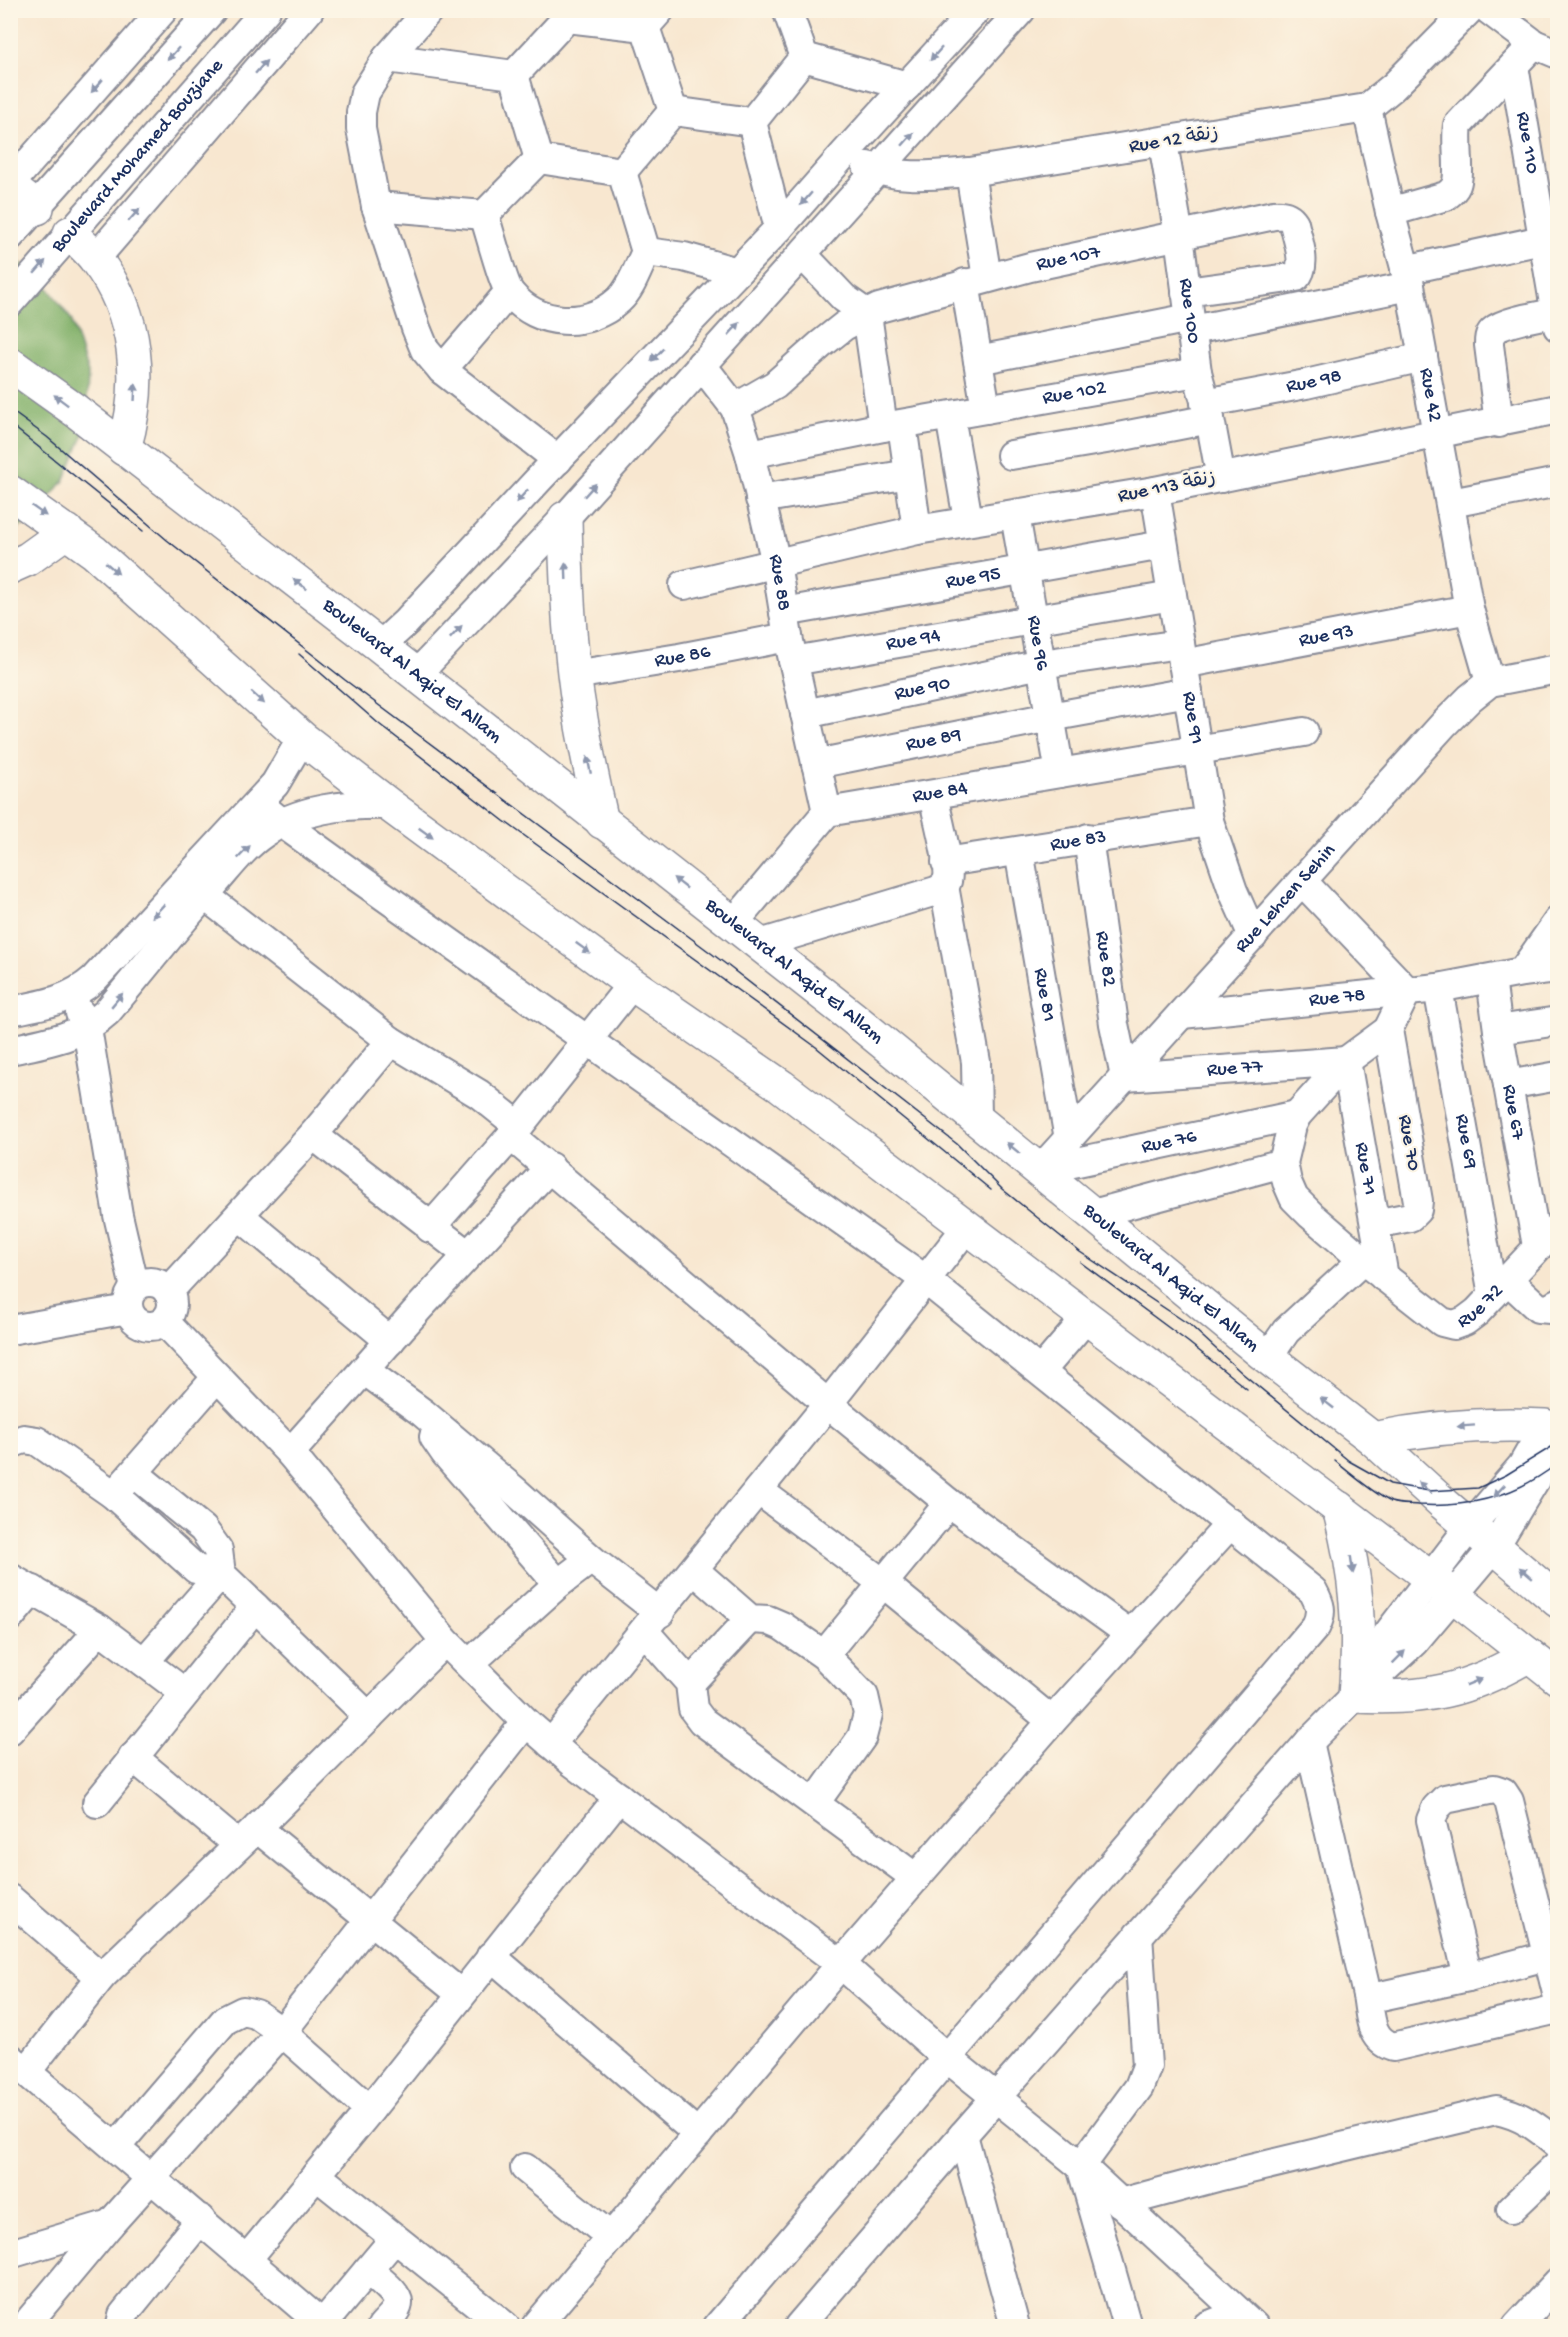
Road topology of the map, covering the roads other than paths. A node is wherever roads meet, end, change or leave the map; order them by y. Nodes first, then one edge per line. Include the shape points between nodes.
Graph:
1 (163, 10) edge
2 (212, 10) edge
3 (266, 10) edge
4 (309, 10) edge
5 (429, 10) edge
6 (786, 10) edge
7 (1021, 10) edge
8 (1469, 10) edge
9 (1489, 10) edge
10 (974, 11) edge
11 (566, 14) edge
12 (653, 19) edge
13 (990, 45) junction
14 (1546, 49) edge
15 (804, 57) junction
16 (387, 58) junction
17 (1514, 66) junction
18 (514, 75) junction
19 (907, 86) junction
20 (1367, 108) junction
21 (673, 111) junction
22 (752, 122) junction
23 (1163, 143) junction
24 (845, 153) junction
25 (539, 159) junction
26 (879, 171) junction
27 (622, 172) junction
28 (970, 172) junction
29 (10, 185) edge
30 (376, 206) junction
31 (37, 208) junction
32 (1390, 212) junction
33 (484, 215) junction
34 (779, 228) junction
35 (70, 233) junction
36 (1550, 235) edge
37 (10, 236) edge
38 (1179, 236) junction
39 (646, 252) junction
40 (803, 255) junction
41 (96, 259) junction
42 (737, 272) junction
43 (1407, 278) junction
44 (976, 280) junction
45 (1243, 284) junction
46 (509, 292) junction
47 (10, 302) edge
48 (867, 314) junction
49 (1190, 314) junction
50 (1249, 319) junction
51 (1556, 320) edge
52 (1423, 357) junction
53 (978, 360) junction
54 (10, 363) edge
55 (701, 364) junction
56 (442, 370) junction
57 (1197, 372) junction
58 (735, 408) junction
59 (986, 409) junction
60 (1557, 409) edge
61 (1207, 411) junction
62 (950, 416) junction
63 (1499, 423) junction
64 (892, 426) junction
65 (1438, 433) junction
66 (124, 449) junction
67 (750, 454) junction
68 (1011, 455) dead end
69 (558, 460) junction
70 (909, 474) junction
71 (1221, 478) junction
72 (1557, 482) edge
73 (1155, 491) junction
74 (10, 492) edge
75 (760, 499) junction
76 (1451, 503) junction
77 (1015, 515) junction
78 (565, 518) junction
79 (968, 520) junction
80 (917, 530) junction
81 (67, 531) junction
82 (1164, 545) junction
83 (776, 563) junction
84 (10, 567) edge
85 (1024, 570) junction
86 (684, 585) dead end
87 (1172, 596) junction
88 (1469, 609) junction
89 (1033, 619) junction
90 (788, 637) junction
91 (380, 645) junction
92 (1182, 654) junction
93 (1041, 664) junction
94 (1557, 669) edge
95 (416, 675) junction
96 (574, 675) junction
97 (1491, 682) junction
98 (1188, 692) junction
99 (805, 714) junction
100 (1050, 717) junction
101 (1304, 732) dead end
102 (302, 738) junction
103 (1197, 750) junction
104 (816, 764) junction
105 (1060, 773) junction
106 (933, 795) junction
107 (258, 803) junction
108 (389, 805) junction
109 (827, 812) junction
110 (1209, 821) junction
111 (602, 822) junction
112 (282, 823) junction
113 (1088, 838) junction
114 (1019, 851) junction
115 (942, 880) junction
116 (1302, 881) junction
117 (196, 887) junction
118 (1557, 921) edge
119 (733, 924) junction
120 (1253, 936) junction
121 (760, 944) junction
122 (1557, 968) edge
123 (1522, 972) junction
124 (1491, 979) junction
125 (632, 984) junction
126 (1438, 988) junction
127 (1407, 991) junction
128 (73, 994) junction
129 (10, 1011) edge
130 (1182, 1014) junction
131 (1557, 1021) edge
132 (87, 1028) junction
133 (1388, 1030) junction
134 (1498, 1030) junction
135 (587, 1040) junction
136 (391, 1041) junction
137 (10, 1050) edge
138 (1346, 1061) junction
139 (1557, 1076) edge
140 (1125, 1077) junction
141 (1508, 1085) junction
142 (1296, 1114) junction
143 (977, 1119) junction
144 (515, 1131) junction
145 (313, 1135) junction
146 (1069, 1139) junction
147 (1284, 1163) junction
148 (550, 1167) junction
149 (1040, 1170) junction
150 (1093, 1214) junction
151 (240, 1216) junction
152 (1375, 1224) junction
153 (1557, 1226) edge
154 (967, 1227) junction
155 (430, 1228) junction
156 (1537, 1246) junction
157 (468, 1256) junction
158 (1373, 1269) junction
159 (926, 1280) junction
160 (1500, 1287) junction
161 (168, 1292) junction
162 (131, 1298) junction
163 (1556, 1304) edge
164 (1087, 1317) junction
165 (164, 1321) junction
166 (10, 1330) edge
167 (390, 1341) junction
168 (1268, 1357) junction
169 (364, 1370) junction
170 (1041, 1371) junction
171 (218, 1377) junction
172 (828, 1404) junction
173 (423, 1413) junction
174 (1551, 1419) edge
175 (1373, 1439) junction
176 (10, 1444) edge
177 (290, 1453) junction
178 (134, 1473) junction
179 (758, 1490) junction
180 (114, 1495) junction
181 (949, 1503) junction
182 (1339, 1508) junction
183 (1231, 1523) junction
184 (1470, 1525) junction
185 (1495, 1546) junction
186 (591, 1559) junction
187 (694, 1570) junction
188 (221, 1574) junction
189 (883, 1583) junction
190 (22, 1584) edge
191 (558, 1584) junction
192 (1443, 1587) junction
193 (1557, 1601) edge
194 (255, 1607) junction
195 (10, 1617) edge
196 (750, 1619) junction
197 (652, 1622) junction
198 (100, 1629) junction
199 (1130, 1634) junction
200 (445, 1641) junction
201 (824, 1655) junction
202 (1529, 1655) junction
203 (144, 1662) junction
204 (469, 1664) junction
205 (1557, 1678) edge
206 (690, 1683) junction
207 (185, 1693) junction
208 (1355, 1696) junction
209 (369, 1717) junction
210 (1052, 1721) junction
211 (526, 1722) junction
212 (10, 1730) edge
213 (1309, 1742) junction
214 (551, 1744) junction
215 (133, 1757) junction
216 (619, 1797) junction
217 (98, 1803) dead end
218 (814, 1803) junction
219 (248, 1836) junction
220 (916, 1878) junction
221 (10, 1899) edge
222 (371, 1920) junction
223 (1138, 1935) junction
224 (491, 1956) junction
225 (1546, 1956) junction
226 (841, 1964) junction
227 (101, 1977) junction
228 (1468, 1977) junction
229 (461, 1994) junction
230 (1367, 1995) junction
231 (1557, 1997) edge
232 (1557, 2009) edge
233 (282, 2032) junction
234 (946, 2057) junction
235 (19, 2064) edge
236 (998, 2098) junction
237 (370, 2110) junction
238 (698, 2134) junction
239 (963, 2135) junction
240 (1557, 2144) edge
241 (116, 2147) junction
242 (1557, 2164) edge
243 (1081, 2166) junction
244 (525, 2168) dead end
245 (316, 2175) junction
246 (152, 2178) junction
247 (1120, 2203) junction
248 (1511, 2210) dead end
249 (201, 2219) junction
250 (110, 2224) junction
251 (611, 2237) junction
252 (394, 2239) junction
253 (10, 2254) edge
254 (247, 2259) junction
255 (368, 2270) junction
256 (1557, 2282) edge
257 (10, 2313) edge
258 (1247, 2320) edge
259 (22, 2326) edge
260 (122, 2326) edge
261 (322, 2326) edge
262 (382, 2326) edge
263 (506, 2326) edge
264 (536, 2326) edge
265 (718, 2326) edge
266 (799, 2326) edge
267 (1016, 2326) edge
268 (1126, 2326) edge
269 (1207, 2326) edge
270 (1519, 2326) edge

1 -> 29 street
2 -> 31 street, Boulevard Mohamed Bouziane
3 - 35 street, Boulevard Mohamed Bouziane
41 -> 4 street
5 - 16 street
6 - 15 street
7 - 13 street
8 - 20 street, Rue 12 زنقة
9 - 14 street
10 - 13 street
10 -> 19 street
11 - 12 street
11 - 18 street
12 - 21 street
26 -> 13 street
14 - 17 street
15 - 19 street
15 - 22 street
16 - 18 street
16 - 30 street via 365,93 361,112 362,138
17 - 32 street via 1458,125 1457,180 1453,191
17 - 36 street, Rue 110
18 - 25 street
19 - 24 street
20 - 23 street, Rue 12 زنقة
20 - 32 street, Rue 42
21 - 22 street
21 - 27 street
22 - 34 street
23 - 28 street, Rue 12 زنقة
23 - 38 street, Rue 100
24 - 26 street, Rue 12 زنقة
24 -> 34 street
25 - 27 street
25 - 33 street
26 - 28 street, Rue 12 زنقة via 927,176
26 - 40 street
27 - 39 street
28 - 44 street
29 - 31 main road
30 - 33 street
30 - 56 street via 420,341
31 - 37 street, Boulevard Mohamed Bouziane
32 - 43 street, Rue 42
33 - 46 street
34 - 42 street
35 - 41 main road
47 -> 35 street, Boulevard Mohamed Bouziane
36 - 43 street
36 - 51 street, Rue 110
38 - 44 street, Rue 107
38 - 45 street, Rue 107 via 1285,214 1294,223 1302,270 1296,276
38 - 49 street, Rue 100
39 - 42 street via 684,257
39 - 46 street via 620,299 588,317 541,317
40 - 48 street via 844,298
55 -> 40 street
66 -> 41 main road via 132,422 136,365 123,309
42 -> 69 street
43 - 50 street
43 - 52 street, Rue 42
44 - 48 street, Rue 107
44 - 53 street
45 - 49 street
45 - 50 street
46 - 56 street
48 - 58 street, Rue 107 via 844,326 775,385
48 - 64 street
49 - 50 street
49 - 53 street
49 - 57 street, Rue 100
51 - 63 street via 1508,324 1491,333 1489,345
52 - 61 street, Rue 98
52 - 65 street, Rue 42
53 - 59 street
66 -> 54 main road, Boulevard Al Aqid El Allam
55 - 58 street, Rue 88
78 -> 55 street
56 - 69 street
57 - 59 street, Rue 102
57 - 61 street, Rue 100
58 - 67 street, Rue 88
59 - 62 street, Rue 102
60 - 63 street, Rue 113 زنقة
61 - 68 street, Rue 98 via 1118,437
61 - 71 street, Rue 100
62 - 64 street, Rue 102
62 - 79 street
63 - 65 street, Rue 113 زنقة
64 - 67 street, Rue 102
64 - 70 street
65 - 71 street, Rue 113 زنقة
65 - 76 street, Rue 42
91 -> 66 main road, Boulevard Al Aqid El Allam
67 - 75 street, Rue 88
69 -> 91 street
70 - 75 street
70 - 80 street
71 - 73 street, Rue 113 زنقة
72 - 76 street
73 - 77 street, Rue 113 زنقة
73 - 82 street, Rue 91
74 -> 81 main road
75 - 83 street, Rue 88
76 - 88 street, Rue 42
77 - 79 street, Rue 113 زنقة
77 - 85 street, Rue 96
95 -> 78 street
96 -> 78 main road
79 - 80 street, Rue 113 زنقة
80 - 83 street, Rue 113 زنقة
81 - 84 main road
81 -> 102 main road
82 - 85 street, Rue 95
82 - 87 street, Rue 91
83 - 86 street, Rue 113 زنقة
83 - 90 street, Rue 88
85 - 89 street, Rue 96
85 - 90 street, Rue 95
87 - 89 street, Rue 94
87 - 92 street, Rue 91
88 - 92 street, Rue 93
88 - 97 street, Rue 42
89 - 90 street, Rue 94
89 - 93 street, Rue 96
90 - 96 street, Rue 86
90 - 99 street, Rue 88
91 - 95 main road, Boulevard Al Aqid El Allam
92 - 93 street, Rue 93
92 - 98 street, Rue 91
93 - 99 street, Rue 90
93 - 100 street, Rue 96
94 - 97 street, Rue Lehcen Sehin
95 - 111 main road, Boulevard Al Aqid El Allam
111 -> 96 main road
97 - 116 street, Rue Lehcen Sehin via 1443,725
98 - 100 street, Rue 89
98 - 103 street, Rue 91
99 - 104 street, Rue 88
100 - 104 street, Rue 89
100 - 105 street, Rue 96
101 - 103 street, Rue 84
102 - 107 street via 275,784
102 - 108 main road
103 - 105 street, Rue 84
103 - 110 street, Rue 91
104 - 109 street, Rue 88
105 - 106 street, Rue 84
106 - 109 street, Rue 84
106 - 115 street
107 - 112 street
107 - 117 street
108 - 112 street via 334,807
108 -> 125 main road
109 - 119 street
110 - 113 street, Rue 83
110 - 120 street, Rue 91
119 -> 111 main road, Boulevard Al Aqid El Allam
117 -> 112 street
112 - 135 street
113 - 114 street, Rue 83
113 - 140 street, Rue 82
114 - 115 street, Rue 83
114 - 146 street, Rue 81
115 - 121 street, Rue 83
115 - 143 street via 976,1062
116 - 120 street, Rue Lehcen Sehin
116 - 127 street
117 -> 128 street via 94,980
132 -> 117 street via 107,1012
117 - 136 street
118 - 123 street
119 - 121 main road, Boulevard Al Aqid El Allam
120 - 130 street, Rue Lehcen Sehin
121 - 143 main road, Boulevard Al Aqid El Allam
122 - 123 street, Rue 78
123 - 124 street, Rue 78
124 - 126 street, Rue 78
124 - 134 street, Rue 67
125 - 135 street
125 - 154 main road via 781,1086
126 - 127 street, Rue 78
126 - 160 street, Rue 69
127 - 130 street, Rue 78
127 - 133 street
128 - 129 street
128 - 132 street
130 - 140 street, Rue Lehcen Sehin
131 - 134 street
132 - 137 street via 64,1038
132 - 162 street
133 - 138 street
133 - 152 street, Rue 70 via 1418,1210 1410,1217
134 - 141 street, Rue 67
135 - 144 street
135 - 159 street
136 - 144 street via 479,1094
136 - 145 street
138 - 140 street, Rue 77
138 - 142 street
138 - 152 street, Rue 71
139 - 141 street
140 - 146 street, Rue Lehcen Sehin
141 - 156 street, Rue 67
142 - 147 street
142 - 149 street, Rue 76
149 -> 143 main road, Boulevard Al Aqid El Allam
144 - 148 street
144 - 155 street
145 - 151 street
145 - 155 street
146 - 149 street, Rue Lehcen Sehin
147 - 150 street
147 - 158 street via 1294,1198
148 - 157 street
148 - 172 street
149 - 150 main road, Boulevard Al Aqid El Allam
150 - 168 main road, Boulevard Al Aqid El Allam
151 - 161 street
151 - 167 street
152 - 158 street, Rue 71
153 - 156 street, Rue 72
154 - 159 street
154 - 164 main road
155 - 157 street
156 - 160 street, Rue 72
157 - 167 street
158 - 160 street, Rue 72 via 1442,1322 1454,1325 1477,1312
158 - 168 street via 1286,1331
159 - 170 street
159 - 172 street
160 - 163 street via 1538,1308 1550,1309
161 - 162 street via 153,1282 143,1283
161 - 165 street via 172,1307
162 - 165 street via 135,1322 158,1325
162 - 166 street
164 - 170 street
164 - 182 main road
165 - 171 street
167 - 169 street
175 -> 168 main road, Boulevard Al Aqid El Allam
169 - 173 street
169 - 177 street
170 - 183 street
171 - 177 street
171 - 178 street
172 - 179 street
172 - 181 street
173 - 186 street
173 - 191 street via 445,1453
174 -> 175 main road via 1510,1425 1453,1426
174 -> 184 street via 1522,1466
174 - 185 street via 1535,1480
184 -> 175 main road, Boulevard Al Aqid El Allam
176 - 180 street via 24,1439 37,1442
177 - 200 street
178 - 180 street
178 - 188 street via 211,1538 218,1550
179 - 187 street
179 - 189 street
180 - 188 street via 196,1569
181 - 189 street
181 - 199 street
182 - 192 main road
182 -> 208 main road via 1351,1554 1357,1601
183 - 199 street
183 - 234 street via 1313,1591 1321,1615 1316,1626
184 - 185 main road, Boulevard Al Aqid El Allam
184 - 192 street
185 - 192 street
193 -> 185 main road, Boulevard Al Aqid El Allam
186 - 191 street
186 - 197 street
187 - 196 street
187 - 197 street
188 - 194 street
188 - 203 street
189 - 201 street
189 - 210 street
190 - 195 street
190 - 198 street
191 - 204 street
192 - 202 main road
192 - 208 street via 1414,1642
194 - 207 street
194 - 209 street
196 - 201 street via 782,1626
196 - 206 street
197 - 206 street
197 - 214 street
198 - 203 street
198 - 212 street
199 - 210 street
200 - 204 street
200 - 209 street
201 - 218 street via 864,1696 868,1714 862,1737
202 - 205 main road
208 -> 202 main road via 1392,1698 1464,1687
203 - 207 street
204 - 211 street
206 - 218 street via 693,1709 702,1720
207 - 215 street
208 - 213 street
209 - 219 street
210 - 220 street
211 - 214 street
211 - 222 street
213 - 223 street
213 - 230 street
214 - 216 street
215 - 217 street
215 - 219 street
216 - 224 street
216 - 226 street
218 - 220 street
219 - 222 street
219 - 227 street
220 - 226 street
221 - 227 street
222 - 229 street
222 - 233 street
223 - 236 street
223 - 243 street via 1147,2066 1139,2087
224 - 229 street
224 - 238 street
225 - 228 street
225 - 228 street via 1509,1801 1503,1792 1494,1789 1445,1799 1431,1820
225 - 231 street
226 - 234 street
226 - 238 street
227 - 235 street
228 - 230 street via 1376,1997
229 - 237 street
230 - 232 street via 1374,2034 1393,2048
233 - 237 street
233 - 241 street via 255,2014 243,2011 225,2020
233 - 246 street
234 - 236 street
234 - 265 street
235 - 241 street
236 - 239 street
236 - 243 street
237 - 245 street
238 - 251 street
239 - 266 street
239 - 267 street
240 - 247 street via 1530,2121 1496,2110
241 - 246 street
242 - 248 street
243 - 247 street
243 - 268 street
244 - 251 street
245 - 252 street
245 - 254 street
246 - 249 street
246 - 250 street
247 - 258 street
249 - 254 street
249 - 260 street via 123,2315
250 - 253 street
250 - 259 street
251 - 264 street
252 - 255 street
252 - 263 street
254 - 261 street
255 - 261 street
255 - 262 street via 396,2294 399,2302
256 - 270 street
257 - 259 street
258 - 269 street

